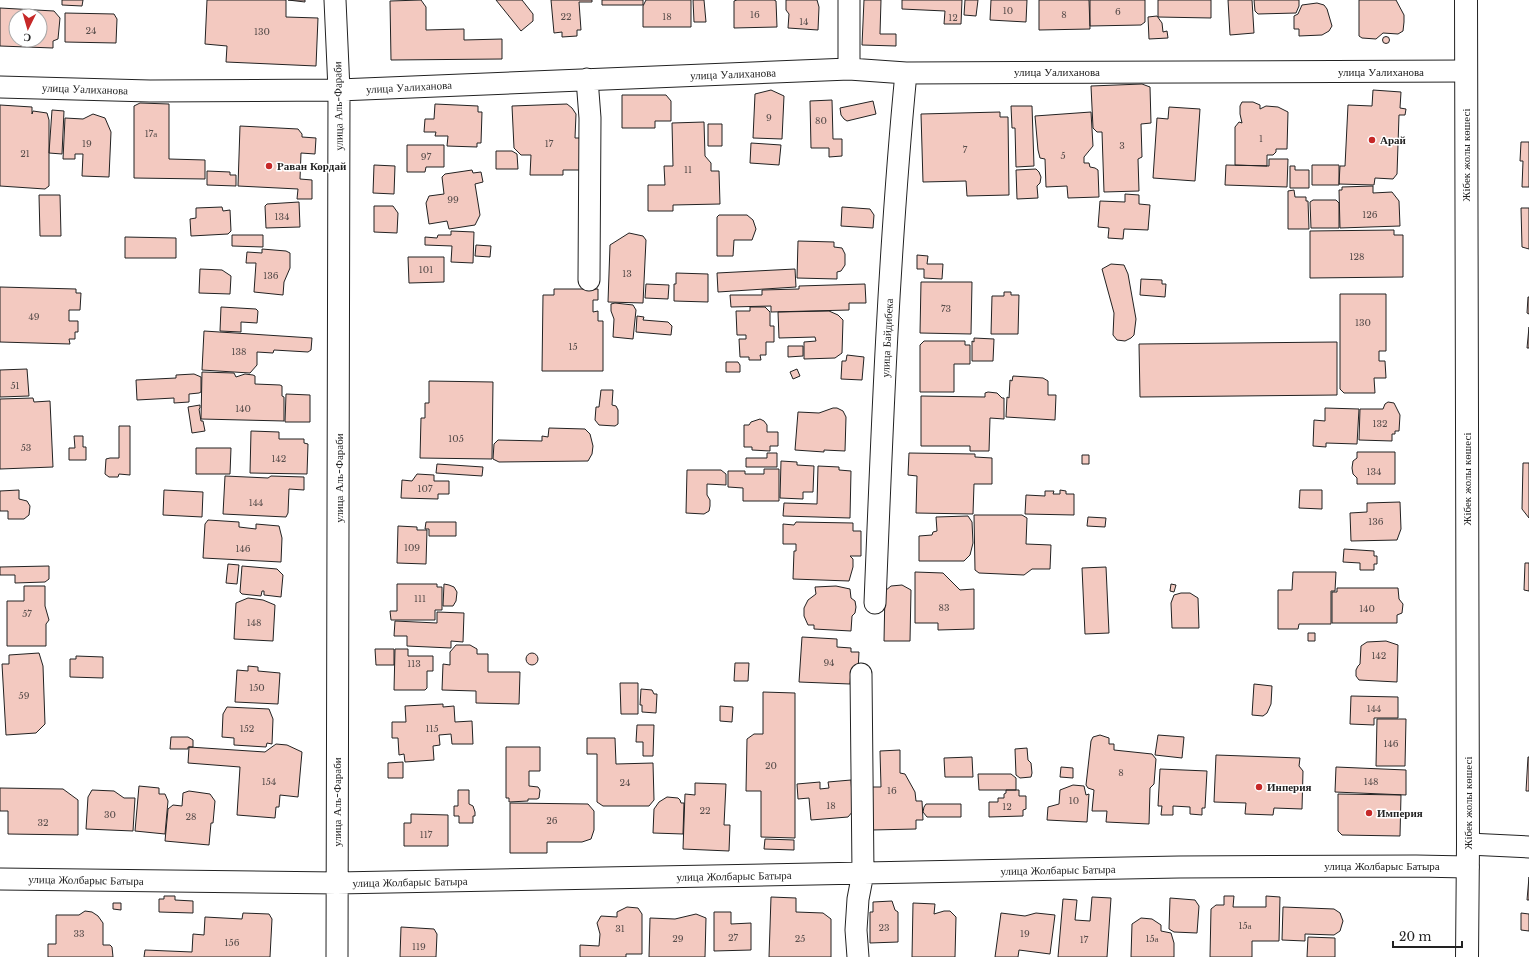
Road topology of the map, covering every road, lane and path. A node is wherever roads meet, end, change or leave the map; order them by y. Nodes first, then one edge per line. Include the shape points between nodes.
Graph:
1 (335, 0) edge
2 (849, 0) edge
3 (1466, 0) edge
4 (849, 69) junction
5 (1466, 71) junction
6 (906, 73) junction
7 (587, 79) junction
8 (0, 87) edge
9 (339, 90) junction
10 (589, 280) dead end
11 (875, 603) dead end
12 (861, 674) dead end
13 (1468, 844) junction
14 (1529, 847) edge
15 (1468, 867) junction
16 (864, 873) junction
17 (0, 879) edge
18 (337, 883) junction
19 (337, 957) edge
20 (858, 957) edge
21 (1467, 957) edge

1 - 9 street, улица Аль-Фараби
2 - 4 street
3 - 5 highway, Жібек жолы көшесі
4 - 6 street, улица Уалиханова
4 - 7 street, улица Уалиханова
5 - 6 street, улица Уалиханова
5 - 13 highway, Жібек жолы көшесі
6 - 11 street, улица Байдибека via 900,130 881,436
7 - 9 street, улица Уалиханова
7 - 10 street via 590,118
8 - 9 street, улица Уалиханова via 157,91
9 - 18 street, улица Аль-Фараби
12 - 16 street
13 - 14 street
13 - 15 highway, Жібек жолы көшесі
15 - 16 street, улица Жолбарыс Батыра via 1187,867
15 - 21 highway, Жібек жолы көшесі
16 - 18 street, улица Жолбарыс Батыра
16 - 20 street via 858,899
17 - 18 street, улица Жолбарыс Батыра
18 - 19 street, улица Аль-Фараби

